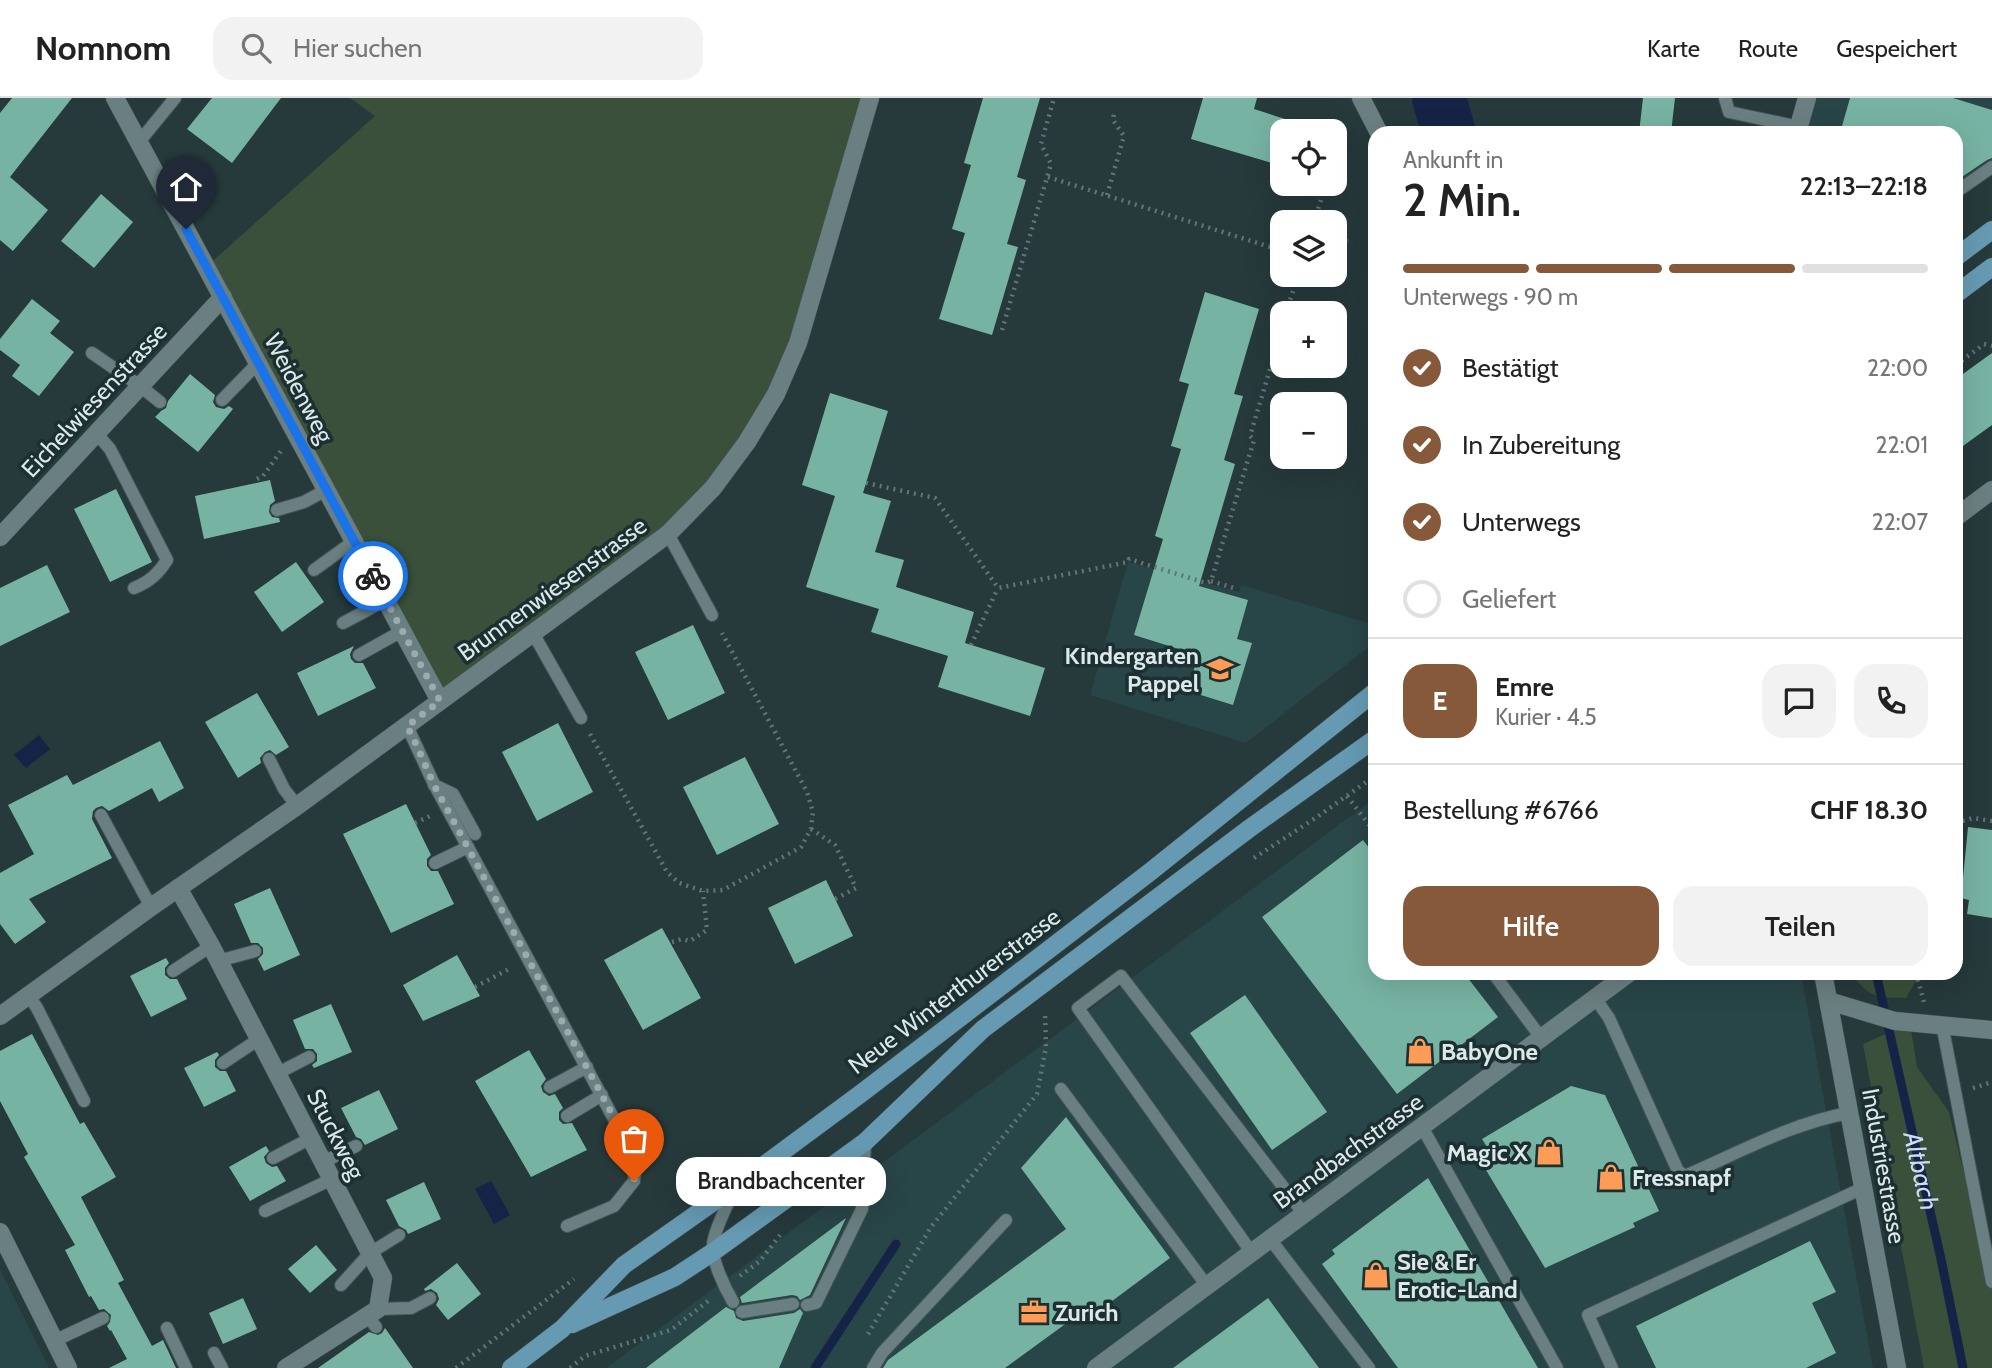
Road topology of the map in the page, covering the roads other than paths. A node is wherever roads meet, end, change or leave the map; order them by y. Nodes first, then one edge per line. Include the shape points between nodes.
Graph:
1 (115, 98) edge
2 (175, 98) edge
3 (870, 98) edge
4 (1361, 98) edge
5 (1725, 98) edge
6 (1807, 98) edge
7 (1375, 126) edge
8 (1782, 126) edge
9 (1799, 126) edge
10 (139, 142) junction
11 (1992, 167) edge
12 (1963, 187) edge
13 (1992, 230) edge
14 (1963, 252) edge
15 (1992, 267) edge
16 (1963, 290) edge
17 (223, 297) junction
18 (93, 353) dead end
19 (258, 363) junction
20 (140, 386) junction
21 (222, 400) dead end
22 (160, 402) dead end
23 (97, 433) junction
24 (326, 490) junction
25 (1992, 490) edge
26 (1963, 508) edge
27 (277, 510) dead end
28 (668, 534) junction
29 (0, 537) edge
30 (354, 541) junction
31 (314, 570) dead end
32 (134, 588) dead end
33 (386, 600) junction
34 (712, 615) road end
35 (343, 623) dead end
36 (402, 631) junction
37 (533, 633) junction
38 (359, 655) dead end
39 (1368, 697) edge
40 (440, 701) junction
41 (581, 718) road end
42 (407, 726) junction
43 (1368, 744) edge
44 (269, 759) dead end
45 (434, 785) junction
46 (297, 806) junction
47 (101, 816) dead end
48 (475, 835) dead end
49 (468, 847) junction
50 (435, 863) dead end
51 (178, 888) junction
52 (151, 907) junction
53 (255, 951) dead end
54 (215, 953) junction
55 (173, 971) dead end
56 (1498, 980) edge
57 (1619, 980) edge
58 (1825, 980) edge
59 (29, 996) junction
60 (1595, 998) junction
61 (1829, 1001) junction
62 (0, 1016) edge
63 (1942, 1024) junction
64 (1992, 1030) edge
65 (259, 1039) junction
66 (1542, 1039) junction
67 (309, 1057) dead end
68 (223, 1063) dead end
69 (587, 1067) junction
70 (278, 1073) junction
71 (550, 1087) dead end
72 (1061, 1090) dead end
73 (602, 1095) junction
74 (84, 1101) dead end
75 (1849, 1113) junction
76 (567, 1116) dead end
77 (1422, 1127) junction
78 (311, 1138) junction
79 (865, 1142) junction
80 (356, 1146) dead end
81 (273, 1158) dead end
82 (323, 1162) junction
83 (332, 1179) junction
84 (736, 1186) junction
85 (1863, 1188) junction
86 (265, 1211) dead end
87 (1304, 1214) junction
88 (1006, 1220) dead end
89 (568, 1226) dead end
90 (0, 1233) edge
91 (399, 1236) dead end
92 (1270, 1239) junction
93 (713, 1252) junction
94 (370, 1253) junction
95 (1252, 1253) junction
96 (1992, 1282) edge
97 (341, 1285) dead end
98 (1207, 1286) junction
99 (430, 1298) dead end
100 (374, 1317) junction
101 (103, 1318) dead end
102 (167, 1328) dead end
103 (562, 1329) junction
104 (54, 1341) junction
105 (214, 1353) dead end
106 (293, 1366) edge
107 (68, 1368) edge
108 (186, 1368) edge
109 (222, 1368) edge
110 (511, 1368) edge
111 (873, 1368) edge
112 (1096, 1368) edge
113 (1369, 1368) edge
114 (1557, 1368) edge
115 (1612, 1368) edge
116 (1896, 1368) edge

1 - 10 street, Weidenweg
2 - 10 lane
3 - 28 street, Brunnenwiesenstrasse via 798,343 776,394 713,488
4 - 7 street
5 - 8 lane via 1729,113
6 - 9 street
10 - 17 street, Weidenweg
11 - 12 lane
13 - 14 main road
15 - 16 main road
17 - 19 street, Weidenweg
17 - 20 street, Eichelwiesenstrasse
18 - 20 lane
19 - 21 lane
19 - 24 street, Weidenweg
20 - 22 lane
20 - 23 street, Eichelwiesenstrasse
23 - 29 street, Eichelwiesenstrasse
23 - 32 lane via 110,449 167,559 153,578
24 - 27 lane
24 - 30 street, Weidenweg
25 - 26 street
28 - 34 lane
28 - 37 street, Brunnenwiesenstrasse
30 - 31 lane
30 - 33 street, Weidenweg
33 - 35 lane
33 - 36 street, Weidenweg
36 - 38 lane
36 - 40 street, Weidenweg
37 - 40 street, Brunnenwiesenstrasse
37 - 41 lane
39 - 84 main road, Neue Winterthurerstrasse via 1150,872
40 - 42 street, Brunnenwiesenstrasse
42 - 45 lane
42 - 46 street, Brunnenwiesenstrasse
43 - 79 main road, Neue Winterthurerstrasse via 983,1029
44 - 46 lane
45 - 48 lane via 453,793
45 - 49 lane
46 - 51 street, Brunnenwiesenstrasse
47 - 52 lane
49 - 50 lane
49 - 69 lane
51 - 52 street, Brunnenwiesenstrasse
51 - 54 street, Stuckweg
52 - 59 street, Brunnenwiesenstrasse
53 - 54 lane
54 - 55 lane
54 - 65 street, Stuckweg
56 - 66 lane
57 - 60 street, Brandbachstrasse
58 - 61 street, Industriestrasse
59 - 62 street, Brunnenwiesenstrasse
59 - 74 lane
60 - 66 street, Brandbachstrasse
60 - 75 lane via 1609,1018 1678,1171 1685,1175 1802,1125
61 - 63 street via 1895,1021
61 - 75 street, Industriestrasse
63 - 64 street
63 - 96 lane
65 - 68 lane
65 - 70 street, Stuckweg
66 - 77 street, Brandbachstrasse
67 - 70 lane
69 - 71 lane
69 - 73 lane
70 - 78 street, Stuckweg
72 - 98 lane
73 - 76 lane
73 - 89 lane via 636,1160 634,1181 614,1206
75 - 85 street, Industriestrasse
77 - 87 street, Brandbachstrasse
77 - 114 lane
78 - 81 lane
78 - 82 street, Stuckweg
79 - 93 main road, Neue Winterthurerstrasse
79 - 93 lane via 862,1209 816,1303 737,1307
80 - 82 lane
82 - 83 street, Stuckweg
83 - 86 lane
83 - 94 street, Stuckweg
84 - 93 lane via 712,1241
84 - 103 main road, Neue Winterthurerstrasse via 624,1265
85 - 115 lane via 1588,1315
85 - 116 street, Industriestrasse
87 - 92 street, Brandbachstrasse
87 - 95 lane via 1121,975 1078,1008
88 - 111 lane
90 - 104 street
91 - 94 lane
92 - 95 street, Brandbachstrasse
92 - 113 lane
93 - 103 main road, Neue Winterthurerstrasse via 675,1276
94 - 97 lane
94 - 100 street, Stuckweg via 383,1278
95 - 98 street, Brandbachstrasse
98 - 112 street, Brandbachstrasse
99 - 100 lane
100 - 106 street
101 - 104 lane
102 - 108 lane
103 - 110 main road, Neue Winterthurerstrasse
104 - 107 street
105 - 109 lane

